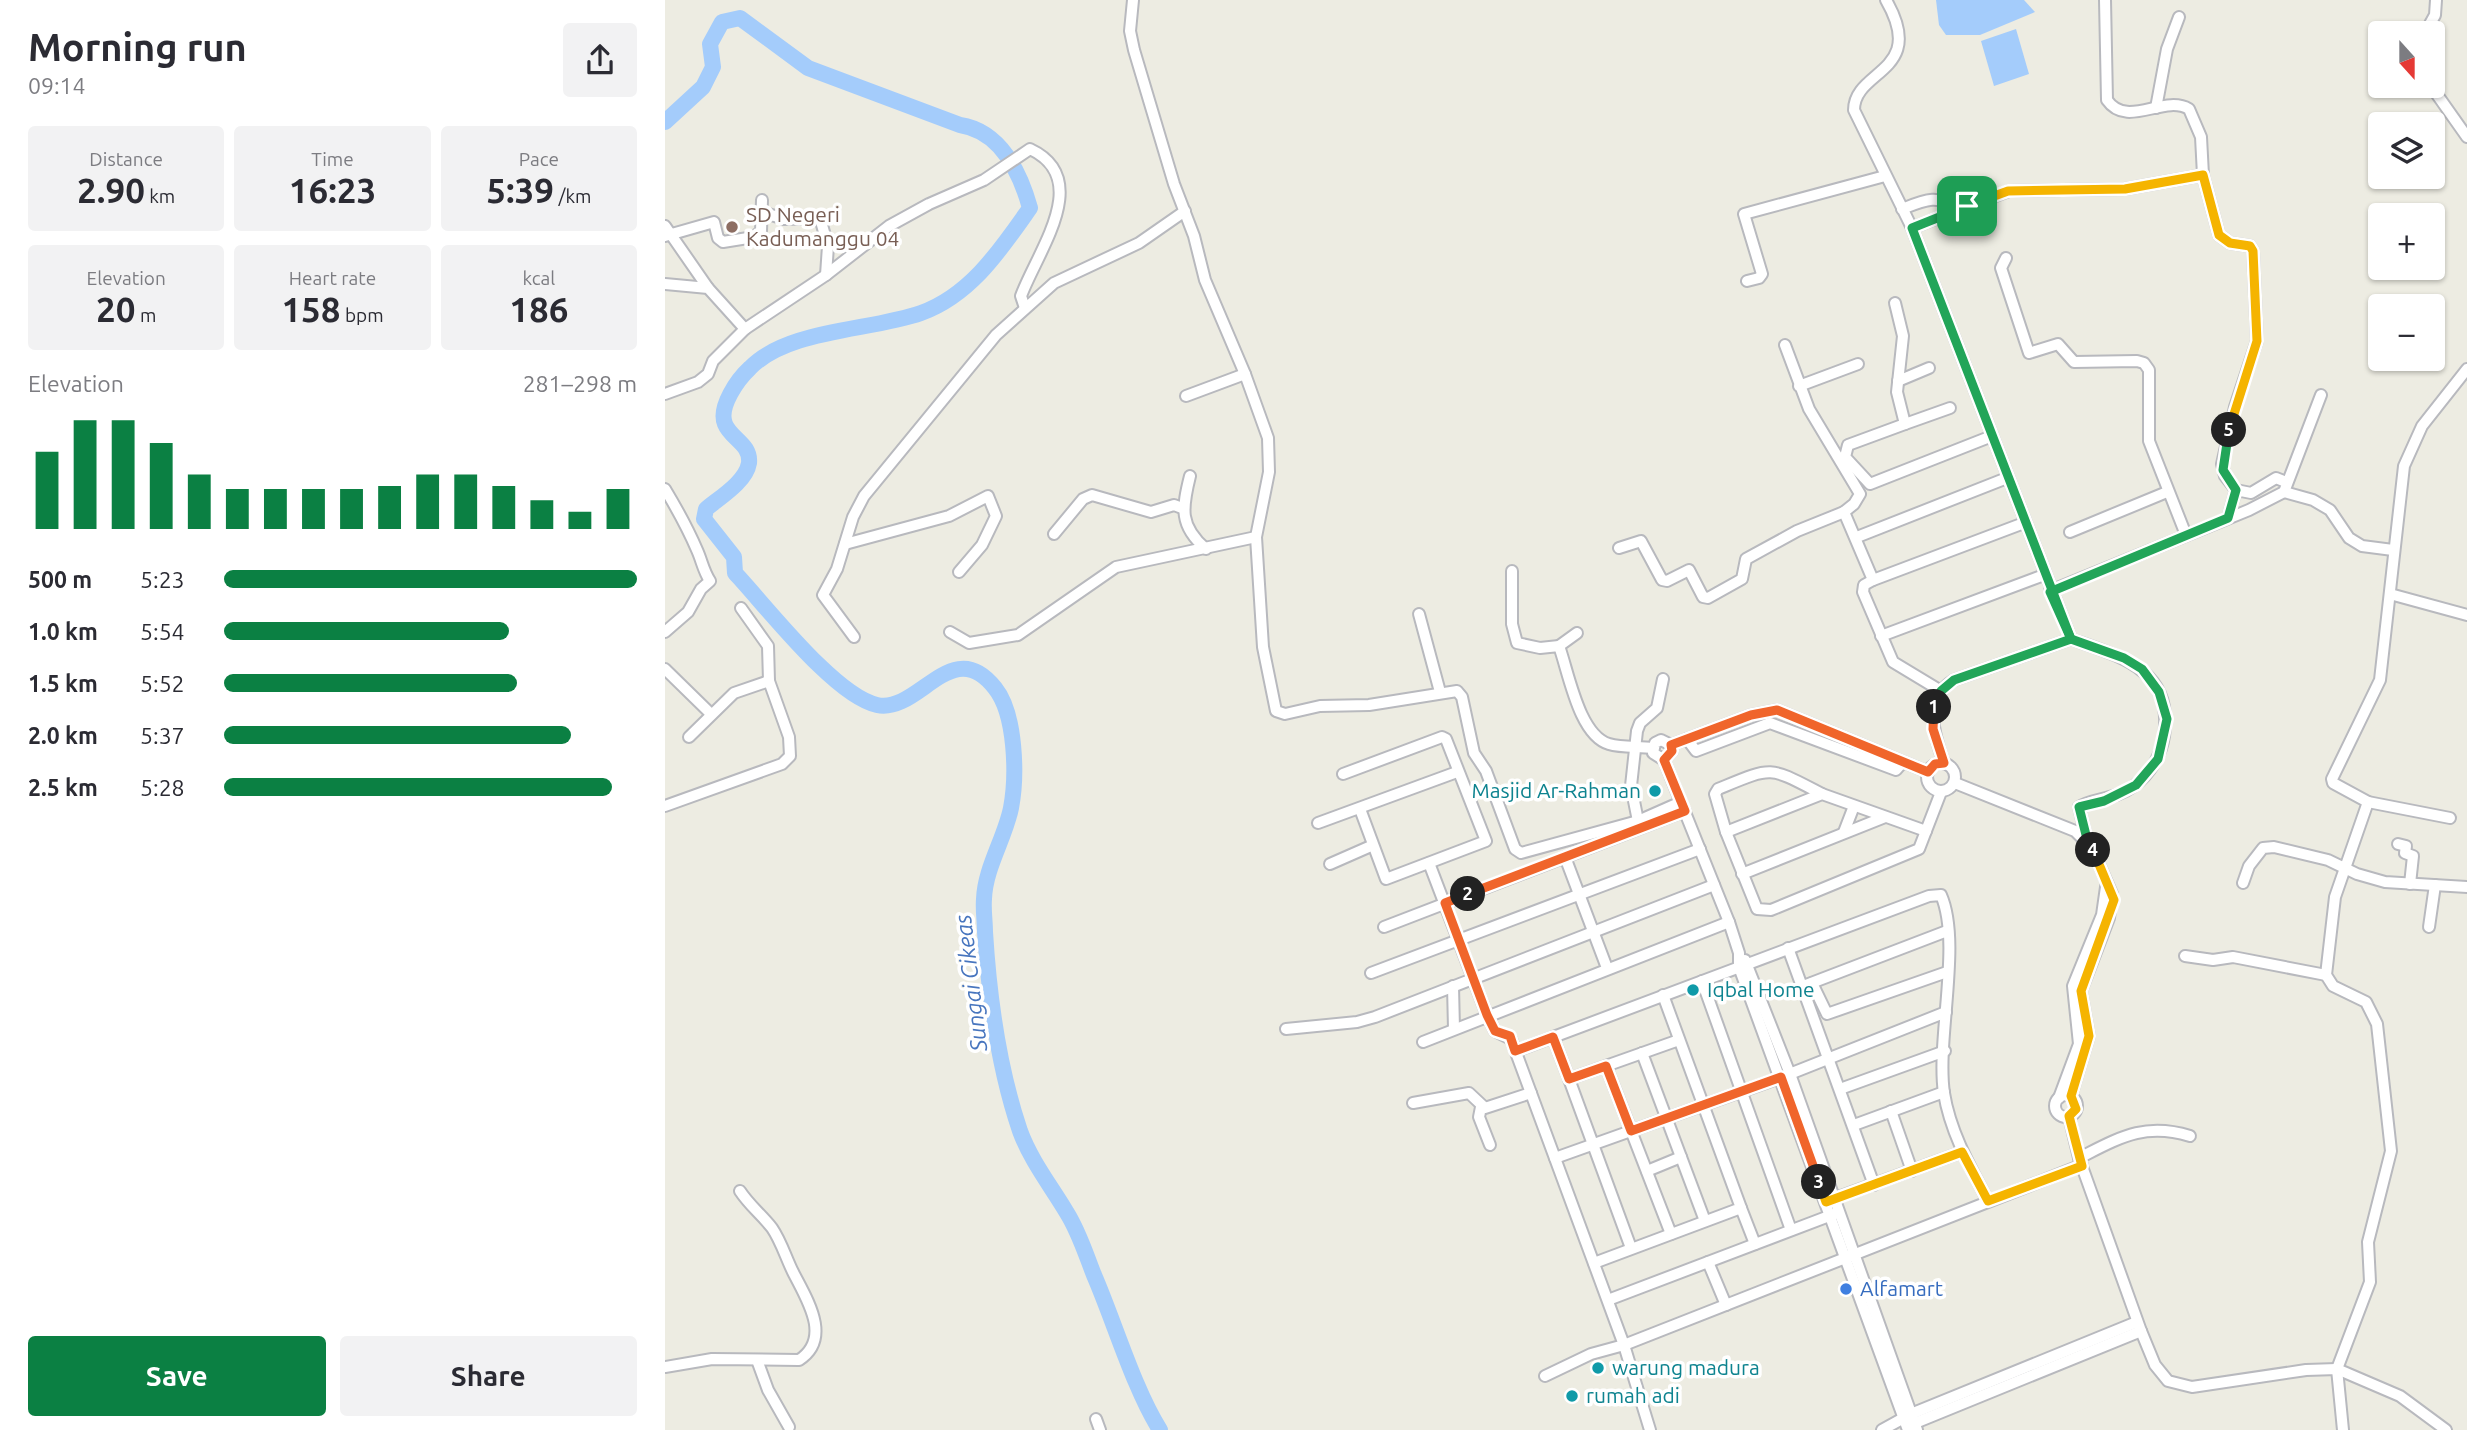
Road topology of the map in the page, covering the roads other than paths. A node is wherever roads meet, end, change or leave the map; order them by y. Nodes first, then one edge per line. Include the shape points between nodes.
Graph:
1 (1133, 0) edge
2 (1886, 0) edge
3 (2105, 0) edge
4 (2436, 0) edge
5 (2179, 18) dead end
6 (2431, 21) edge
7 (2439, 98) edge
8 (2156, 108) junction
9 (2467, 137) edge
10 (2203, 175) junction
11 (1885, 176) junction
12 (762, 200) dead end
13 (1902, 209) junction
14 (1958, 210) junction
15 (1185, 211) junction
16 (762, 212) junction
17 (1912, 228) junction
18 (667, 231) edge
19 (2005, 258) dead end
20 (825, 275) junction
21 (1747, 281) dead end
22 (665, 284) edge
23 (708, 288) junction
24 (1895, 303) dead end
25 (1024, 308) junction
26 (745, 329) junction
27 (1786, 345) dead end
28 (1858, 364) dead end
29 (1929, 368) dead end
30 (2467, 369) edge
31 (1245, 374) junction
32 (1898, 381) junction
33 (1799, 386) junction
34 (665, 394) edge
35 (2321, 395) dead end
36 (1186, 396) dead end
37 (1950, 408) dead end
38 (1905, 424) junction
39 (1992, 436) junction
40 (1190, 476) dead end
41 (2007, 478) junction
42 (2285, 487) junction
43 (665, 489) edge
44 (2236, 490) junction
45 (2167, 492) junction
46 (1182, 508) junction
47 (1844, 512) junction
48 (2228, 518) junction
49 (2024, 523) junction
50 (2070, 532) dead end
51 (1054, 534) dead end
52 (2186, 535) junction
53 (1256, 537) junction
54 (1857, 537) junction
55 (845, 544) junction
56 (1619, 548) dead end
57 (1206, 549) junction
58 (2393, 550) junction
59 (1512, 571) dead end
60 (959, 572) dead end
61 (2044, 575) junction
62 (1873, 580) junction
63 (2050, 592) junction
64 (2390, 594) junction
65 (741, 608) dead end
66 (1419, 614) dead end
67 (2467, 615) edge
68 (665, 632) edge
69 (950, 632) dead end
70 (1577, 633) dead end
71 (1881, 636) junction
72 (854, 637) dead end
73 (2071, 639) junction
74 (1559, 646) junction
75 (665, 669) edge
76 (1663, 679) dead end
77 (769, 681) junction
78 (1941, 691) junction
79 (1440, 692) junction
80 (710, 713) junction
81 (1751, 715) junction
82 (1816, 726) junction
83 (1756, 729) junction
84 (689, 737) dead end
85 (1812, 737) junction
86 (1687, 739) junction
87 (1858, 743) junction
88 (1671, 745) junction
89 (1635, 746) junction
90 (1653, 748) junction
91 (1853, 754) junction
92 (1664, 760) junction
93 (1903, 762) junction
94 (1944, 763) junction
95 (1457, 772) junction
96 (1928, 772) junction
97 (1343, 774) dead end
98 (1955, 783) junction
99 (1941, 792) junction
100 (1822, 794) junction
101 (2368, 802) junction
102 (665, 806) edge
103 (1854, 806) junction
104 (1683, 807) junction
105 (1360, 809) junction
106 (1885, 817) junction
107 (2450, 818) dead end
108 (1638, 821) junction
109 (1318, 822) dead end
110 (1926, 831) junction
111 (1726, 832) junction
112 (1844, 832) junction
113 (2088, 843) junction
114 (2398, 844) dead end
115 (1371, 846) junction
116 (1700, 849) junction
117 (1565, 857) junction
118 (1429, 863) junction
119 (1331, 864) dead end
120 (2344, 865) junction
121 (1742, 874) junction
122 (2107, 883) junction
123 (2243, 883) dead end
124 (1714, 884) junction
125 (2410, 884) junction
126 (2435, 885) junction
127 (2467, 887) edge
128 (1578, 894) junction
129 (1445, 903) junction
130 (1729, 922) junction
131 (1384, 927) dead end
132 (2429, 927) dead end
133 (1593, 931) junction
134 (1947, 931) junction
135 (1460, 942) junction
136 (1788, 948) junction
137 (2185, 956) dead end
138 (1744, 965) junction
139 (1607, 968) junction
140 (1947, 972) junction
141 (1371, 973) dead end
142 (2326, 975) junction
143 (1474, 977) junction
144 (1702, 981) junction
145 (1808, 985) junction
146 (1453, 986) junction
147 (1663, 995) junction
148 (1946, 1012) junction
149 (1487, 1015) junction
150 (1286, 1029) dead end
151 (1454, 1029) junction
152 (1553, 1037) junction
153 (1679, 1040) junction
154 (1423, 1042) dead end
155 (1515, 1051) junction
156 (1945, 1051) junction
157 (1642, 1053) junction
158 (1828, 1057) junction
159 (1606, 1066) junction
160 (1786, 1075) junction
161 (1569, 1079) junction
162 (1840, 1089) junction
163 (1944, 1091) junction
164 (1740, 1092) junction
165 (1531, 1093) junction
166 (2071, 1096) junction
167 (2059, 1098) junction
168 (1413, 1103) dead end
169 (1703, 1105) junction
170 (1481, 1107) junction
171 (1891, 1111) junction
172 (2069, 1116) junction
173 (1666, 1119) junction
174 (1854, 1125) junction
175 (1631, 1131) junction
176 (2190, 1136) dead end
177 (1490, 1145) dead end
178 (1592, 1145) junction
179 (1962, 1152) junction
180 (1681, 1157) junction
181 (1555, 1158) junction
182 (2080, 1162) junction
183 (1647, 1171) junction
184 (1912, 1171) junction
185 (1874, 1185) junction
186 (740, 1191) dead end
187 (1831, 1200) junction
188 (1988, 1201) junction
189 (1741, 1208) junction
190 (1835, 1214) junction
191 (1705, 1221) junction
192 (1791, 1230) junction
193 (1671, 1234) junction
194 (1755, 1244) junction
195 (1631, 1248) junction
196 (1851, 1254) junction
197 (1708, 1262) junction
198 (1594, 1263) junction
199 (1608, 1300) junction
200 (1726, 1305) junction
201 (2139, 1327) junction
202 (1624, 1345) junction
203 (757, 1360) junction
204 (665, 1367) edge
205 (2337, 1369) junction
206 (1545, 1376) dead end
207 (1096, 1419) dead end
208 (1910, 1423) edge
209 (789, 1427) dead end
210 (1100, 1430) edge
211 (1650, 1430) edge
212 (1883, 1430) edge
213 (2343, 1430) edge
214 (2446, 1430) edge

1 - 15 street via 1130,31 1134,50
2 - 11 street via 1899,46 1854,105
3 - 8 street via 2107,100 2119,111
4 - 6 street
5 - 8 street via 2167,49
7 - 9 street
8 - 10 street via 2183,106 2194,114 2201,137
10 - 14 street via 2125,189 2008,191
10 - 44 street via 2219,235 2253,251 2257,341 2222,464
11 - 13 street
11 - 21 street via 1744,214 1762,274
12 - 16 street
13 - 14 street via 1935,198
13 - 17 street
14 - 17 street
15 - 25 street via 1139,243 1067,275
15 - 31 street via 1205,280
16 - 18 street via 761,231 754,237 723,242 714,222
16 - 20 street via 784,219 820,218 828,246
17 - 39 street
18 - 23 street
19 - 45 street via 2001,268 2029,353 2057,344 2074,362 2137,361 2149,370 2149,441
20 - 25 street via 889,226 1032,150 1047,162 1062,193 1021,296
20 - 26 street
22 - 23 street
23 - 26 street
24 - 32 street via 1903,336
25 - 55 street via 996,335 884,470 853,517
26 - 34 street via 713,361 706,376
27 - 33 street
28 - 33 street
29 - 32 street
30 - 58 street via 2439,401 2404,466
31 - 36 street
31 - 53 street via 1269,448 1267,490
32 - 38 street
33 - 47 street via 1822,435 1860,495
35 - 42 street
37 - 38 street
38 - 39 street via 1845,448 1845,457 1867,482 1873,484
39 - 41 street
40 - 46 street
41 - 49 street
41 - 54 street
42 - 44 street via 2276,478 2251,493
42 - 48 street
42 - 58 street via 2330,510 2349,538 2362,546
43 - 68 street via 710,581 688,612
44 - 48 street
45 - 50 street
45 - 52 street
46 - 51 street via 1174,505 1151,512 1092,495 1083,499
46 - 57 street via 1188,530
47 - 54 street
47 - 56 street via 1746,559 1742,579 1708,598 1703,597 1689,570 1664,581 1641,541
48 - 52 street
49 - 61 street
49 - 62 street
52 - 63 street
53 - 57 street
53 - 79 street via 1263,647 1278,713 1369,705
54 - 62 street
55 - 60 street via 949,516 988,496 996,516 982,545
55 - 72 street via 823,595
57 - 69 street via 1116,567 1023,633 969,643
58 - 64 street
59 - 74 street via 1512,624 1517,643
61 - 63 street
61 - 71 street
62 - 71 street via 1864,585 1863,592
63 - 73 street
64 - 67 street
64 - 101 street via 2380,680 2332,779
65 - 77 street via 768,646
66 - 79 street
70 - 74 street
71 - 78 street via 1895,665
73 - 78 street via 1954,680
73 - 113 street via 2135,664 2152,681 2166,708 2163,742 2148,772 2124,793 2079,807
74 - 89 street via 1588,729 1611,745
75 - 80 street
76 - 89 street via 1657,708 1640,723
77 - 80 street via 734,693
77 - 102 street via 789,737 790,756 782,764
78 - 94 street via 1934,706 1933,729
79 - 108 street via 1457,691 1462,697 1474,753 1486,771 1517,852
80 - 84 street
81 - 82 street via 1777,710
81 - 83 street
81 - 86 street
82 - 85 street
82 - 87 street
83 - 85 street via 1775,723
83 - 86 street via 1696,751
85 - 91 street
86 - 88 street
87 - 91 street
87 - 93 street
88 - 90 street via 1661,740
88 - 92 street
89 - 90 street
89 - 108 street via 1631,786
90 - 92 street via 1655,757
91 - 93 street via 1896,770
92 - 104 street
93 - 96 street
94 - 96 street via 1935,764
94 - 98 street via 1955,771
95 - 97 street via 1442,737
95 - 105 street
95 - 118 street via 1490,840
96 - 99 street via 1928,783
98 - 99 street
98 - 113 street via 2075,831
99 - 110 street
100 - 103 street
100 - 111 street
100 - 111 street via 1779,772 1764,771 1718,789 1714,794
101 - 107 street
101 - 120 street
103 - 106 street
103 - 112 street
104 - 108 street
104 - 116 street
104 - 117 street
105 - 109 street
105 - 115 street
106 - 110 street
106 - 112 street
110 - 121 street via 1919,849 1771,910 1757,909
111 - 121 street
112 - 121 street
113 - 122 street
114 - 125 street via 2413,856
115 - 118 street via 1386,879
115 - 119 street
116 - 124 street
116 - 128 street
117 - 128 street
117 - 129 street
118 - 129 street
120 - 123 street via 2263,848
120 - 125 street via 2369,882
120 - 142 street via 2335,898
122 - 166 street via 2114,900 2081,991 2089,1036
122 - 167 street via 2105,906 2073,986 2078,1044
124 - 130 street
124 - 133 street
125 - 126 street
126 - 127 street
126 - 132 street
128 - 133 street
128 - 135 street
129 - 131 street
129 - 135 street
130 - 138 street
130 - 139 street
133 - 139 street
133 - 143 street
134 - 136 street via 1944,901 1937,895
134 - 140 street
134 - 145 street
135 - 141 street
135 - 143 street
136 - 138 street
136 - 145 street
137 - 142 street via 2233,957
138 - 144 street
138 - 160 street
139 - 149 street
140 - 145 street via 1827,1014
140 - 148 street
142 - 205 street via 2333,986 2366,1002 2377,1024 2391,1151 2368,1242 2370,1282
143 - 146 street
143 - 149 street
144 - 147 street
144 - 164 street
145 - 158 street
146 - 150 street via 1357,1023
146 - 151 street
147 - 152 street
147 - 153 street
148 - 156 street
148 - 158 street
149 - 151 street
149 - 155 street via 1495,1031 1510,1036
151 - 154 street
152 - 155 street
152 - 161 street
153 - 157 street
153 - 169 street
155 - 165 street
156 - 162 street
156 - 163 street
157 - 159 street
157 - 173 street
158 - 160 street
158 - 162 street
159 - 161 street
159 - 175 street
160 - 164 street
160 - 187 street
161 - 178 street
162 - 174 street
163 - 171 street
163 - 179 street
164 - 169 street
164 - 192 street
165 - 170 street
165 - 181 street
166 - 167 street
166 - 172 street via 2076,1109
167 - 172 street via 2056,1111
168 - 170 street via 1469,1093
169 - 173 street
169 - 189 street
170 - 177 street via 1479,1117
171 - 174 street
171 - 184 street
172 - 182 street
173 - 175 street
173 - 180 street
174 - 185 street
175 - 178 street
175 - 183 street
176 - 182 street via 2142,1131
178 - 181 street
178 - 195 street
179 - 184 street
179 - 188 street
180 - 183 street
180 - 191 street
181 - 198 street
182 - 188 street
182 - 201 street
183 - 193 street
184 - 185 street
185 - 187 street
186 - 203 street via 771,1227 809,1299 816,1322 803,1357
187 - 190 street
188 - 196 street
189 - 191 street
189 - 194 street
190 - 192 street
190 - 196 street
191 - 193 street
192 - 194 street
193 - 195 street
194 - 197 street
195 - 198 street
196 - 200 street
196 - 208 street
197 - 199 street
197 - 200 street
198 - 199 street
199 - 202 street
200 - 202 street
201 - 205 street via 2163,1377 2182,1387
201 - 208 street
202 - 206 street via 1591,1354
202 - 211 street
203 - 204 street via 712,1359
203 - 209 street
205 - 213 street
205 - 214 street via 2400,1396
207 - 210 street
208 - 212 street

